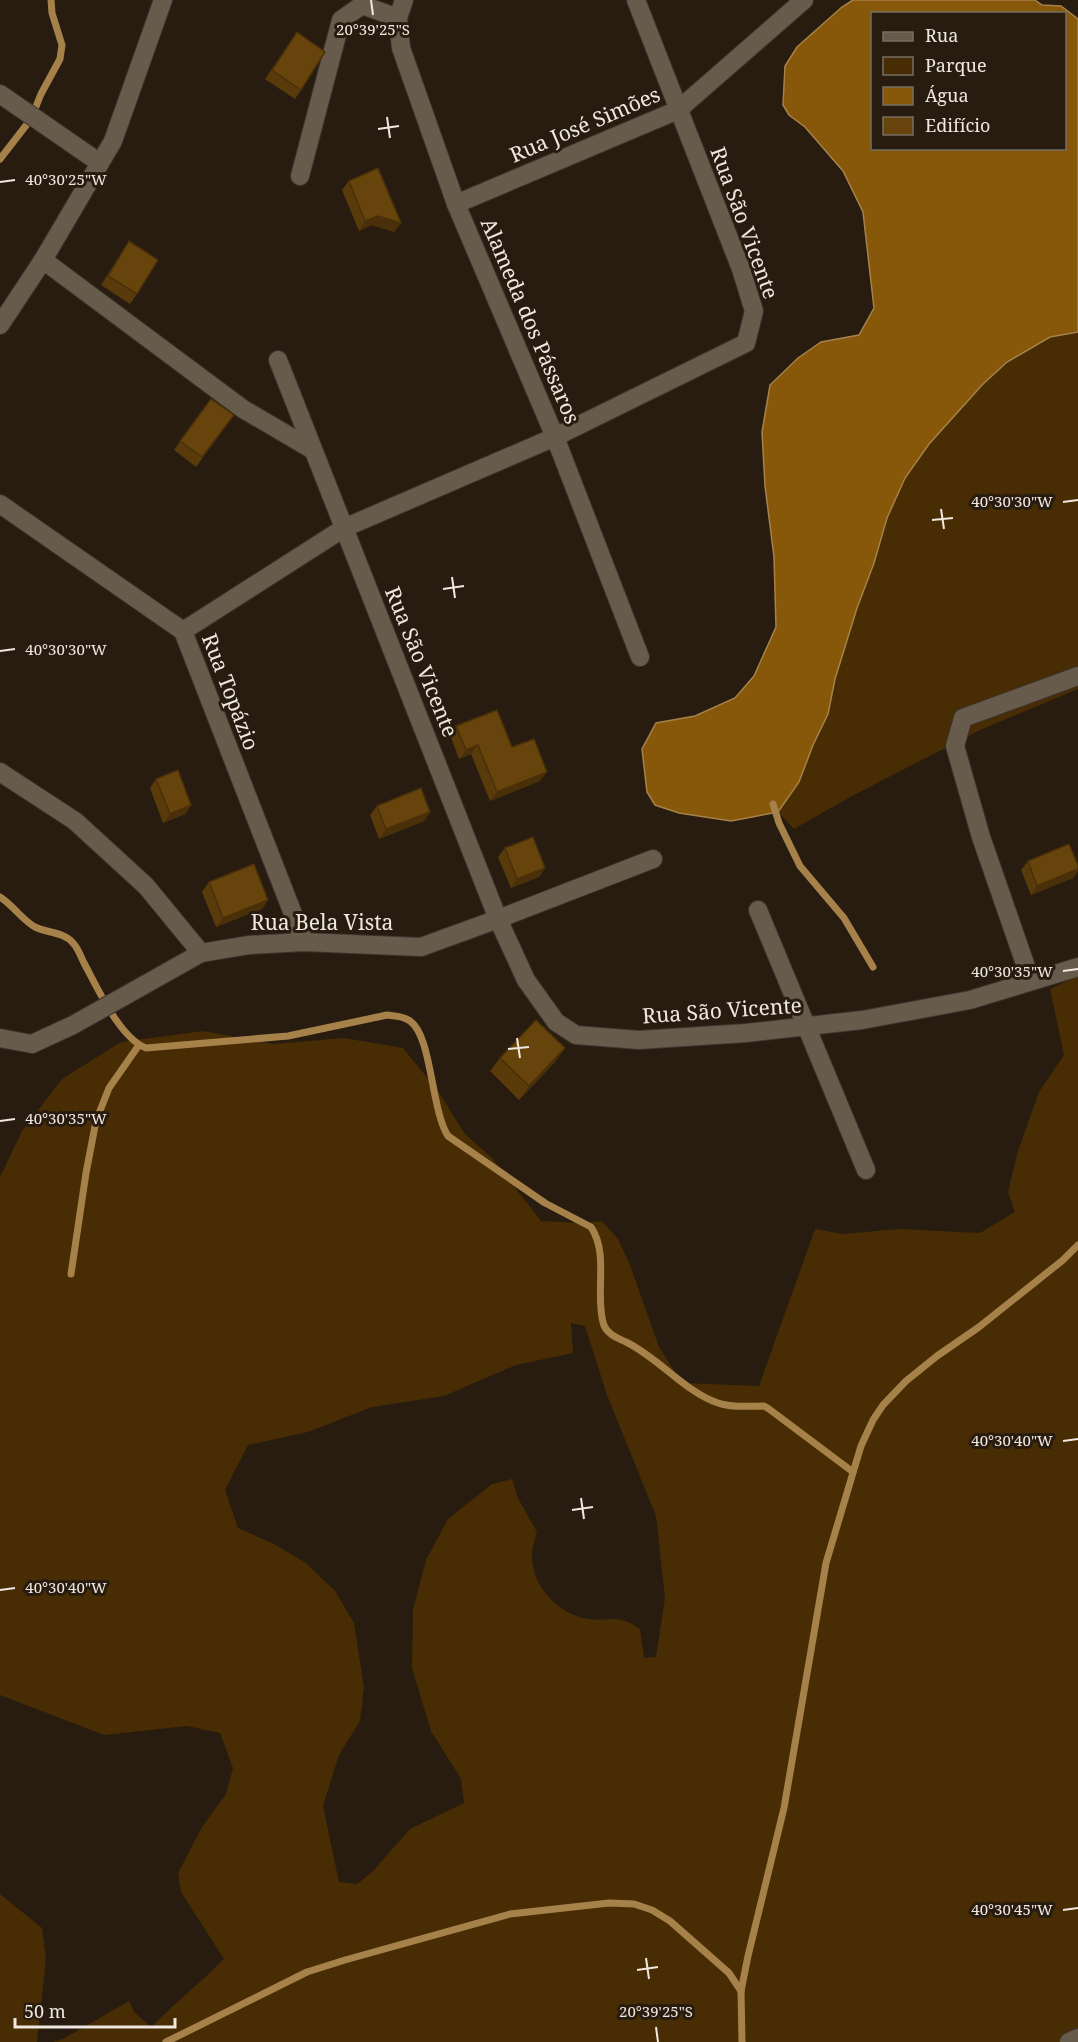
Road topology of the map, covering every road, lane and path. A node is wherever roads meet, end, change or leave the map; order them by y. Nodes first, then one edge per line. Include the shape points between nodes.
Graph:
1 (163, 0) edge
2 (404, 0) edge
3 (636, 0) edge
4 (804, 0) edge
5 (398, 18) junction
6 (0, 94) edge
7 (678, 110) junction
8 (100, 163) junction
9 (300, 176) dead end
10 (456, 204) junction
11 (43, 260) junction
12 (0, 325) edge
13 (278, 360) dead end
14 (555, 436) junction
15 (313, 450) junction
16 (0, 504) edge
17 (344, 528) junction
18 (183, 631) junction
19 (640, 657) dead end
20 (1078, 676) edge
21 (0, 772) edge
22 (653, 859) dead end
23 (758, 910) dead end
24 (498, 919) junction
25 (304, 942) junction
26 (201, 952) junction
27 (1078, 967) edge
28 (1031, 981) junction
29 (807, 1027) junction
30 (0, 1038) edge
31 (866, 1170) dead end
32 (1078, 2038) edge
33 (1069, 2042) edge

1 - 8 street via 113,141
2 - 5 street, Alameda dos Pássaros
3 - 7 street
4 - 7 street, Rua José Simões
5 - 9 street via 362,5 341,20
5 - 10 street, Alameda dos Pássaros via 401,48
6 - 8 street
7 - 10 street, Rua José Simões
7 - 14 street, Rua São Vicente via 754,311 746,344
8 - 11 street
10 - 14 street, Alameda dos Pássaros
11 - 12 street
11 - 15 street via 243,409
13 - 15 street, Rua São Vicente
14 - 17 street, Rua São Vicente
14 - 19 street, Alameda dos Pássaros
15 - 17 street, Rua São Vicente
16 - 18 street, Rua Topázio
17 - 18 street, Rua São Vicente
17 - 24 street, Rua São Vicente
18 - 25 street, Rua Topázio
20 - 28 street via 963,718 955,746 981,837
21 - 26 street via 75,821 146,886
22 - 24 street, Rua Bela Vista
23 - 29 street
24 - 25 street, Rua Bela Vista via 421,947
24 - 29 street, Rua São Vicente via 526,980 556,1022 576,1035 639,1040
25 - 26 street, Rua Bela Vista
26 - 30 street, Rua Bela Vista via 32,1044
27 - 28 street
28 - 29 street, Rua São Vicente via 970,1000
29 - 31 street
32 - 33 street

